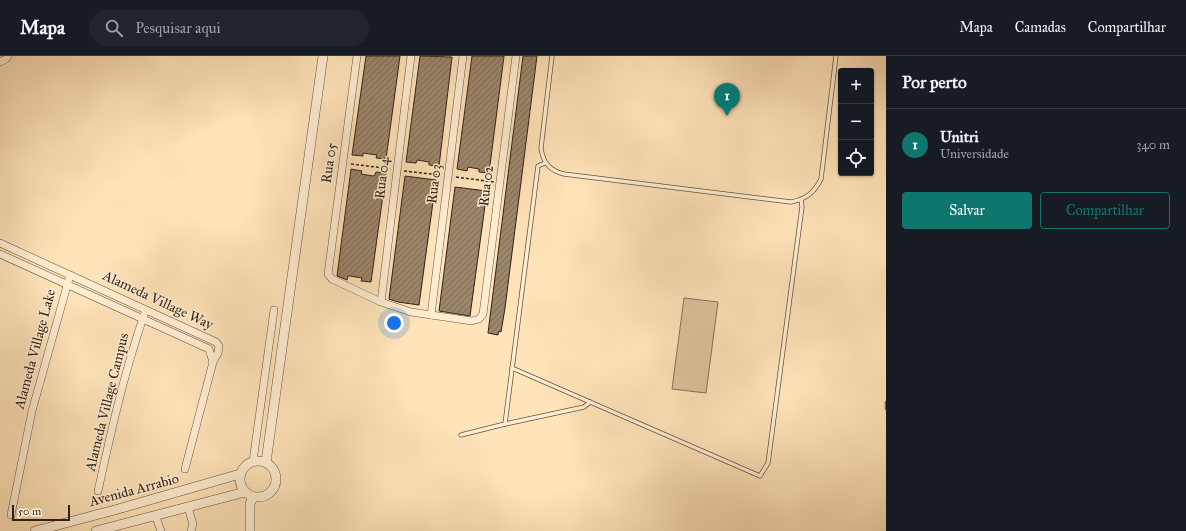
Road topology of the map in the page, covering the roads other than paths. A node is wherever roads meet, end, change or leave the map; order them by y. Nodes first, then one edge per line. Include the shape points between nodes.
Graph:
1 (8, 56) edge
2 (323, 56) edge
3 (357, 56) edge
4 (411, 56) edge
5 (463, 56) edge
6 (516, 56) edge
7 (552, 56) edge
8 (836, 56) edge
9 (0, 62) edge
10 (545, 163) junction
11 (801, 200) junction
12 (0, 243) edge
13 (0, 254) edge
14 (70, 275) junction
15 (66, 285) junction
16 (381, 302) junction
17 (146, 309) junction
18 (274, 310) dead end
19 (432, 315) junction
20 (142, 319) junction
21 (213, 362) junction
22 (512, 368) junction
23 (590, 402) junction
24 (505, 424) junction
25 (461, 435) dead end
26 (253, 461) junction
27 (266, 462) junction
28 (184, 469) dead end
29 (240, 474) junction
30 (98, 491) dead end
31 (245, 492) junction
32 (253, 497) junction
33 (188, 507) junction
34 (111, 511) junction
35 (11, 515) dead end
36 (155, 515) junction
37 (114, 526) junction
38 (35, 531) edge
39 (96, 531) edge
40 (161, 531) edge
41 (191, 531) edge
42 (250, 531) edge

1 - 9 street
2 - 27 street
3 - 16 street, Rua 05 via 328,274 332,279
4 - 16 street, Rua 04
5 - 19 street, Rua 03
6 - 19 street, Rua 02 via 482,314 479,319 472,321
7 - 10 lane via 541,148
8 - 11 lane via 821,180 809,195
10 - 11 lane via 550,169 564,174 791,202
10 - 22 lane via 538,166
11 - 23 lane via 768,463 760,476
12 - 14 street, Alameda Village Way
13 - 15 street, Alameda Village Way
14 - 15 street, Alameda Village Lake
14 - 17 street, Alameda Village Way
15 - 20 street, Alameda Village Way
15 - 35 street, Alameda Village Lake via 32,411
16 - 19 street via 410,312
17 - 20 street, Alameda Village Campus
17 - 21 street, Alameda Village Way via 216,342 220,346
18 - 26 street
20 - 21 street, Alameda Village Way via 209,350
20 - 30 street, Alameda Village Campus via 116,407
21 - 28 street
22 - 23 lane
22 - 24 lane
23 - 24 lane via 584,407
24 - 25 lane
26 - 27 street
26 - 29 street via 245,466
27 - 32 street via 276,473 274,487 268,494
29 - 31 street via 240,483
29 - 34 street, Avenida Arrabio
31 - 32 street
31 - 33 street
32 - 42 street via 250,504
33 - 36 street
33 - 41 street
34 - 37 street
34 - 38 street, Avenida Arrabio
36 - 37 street
36 - 40 street
37 - 39 street

